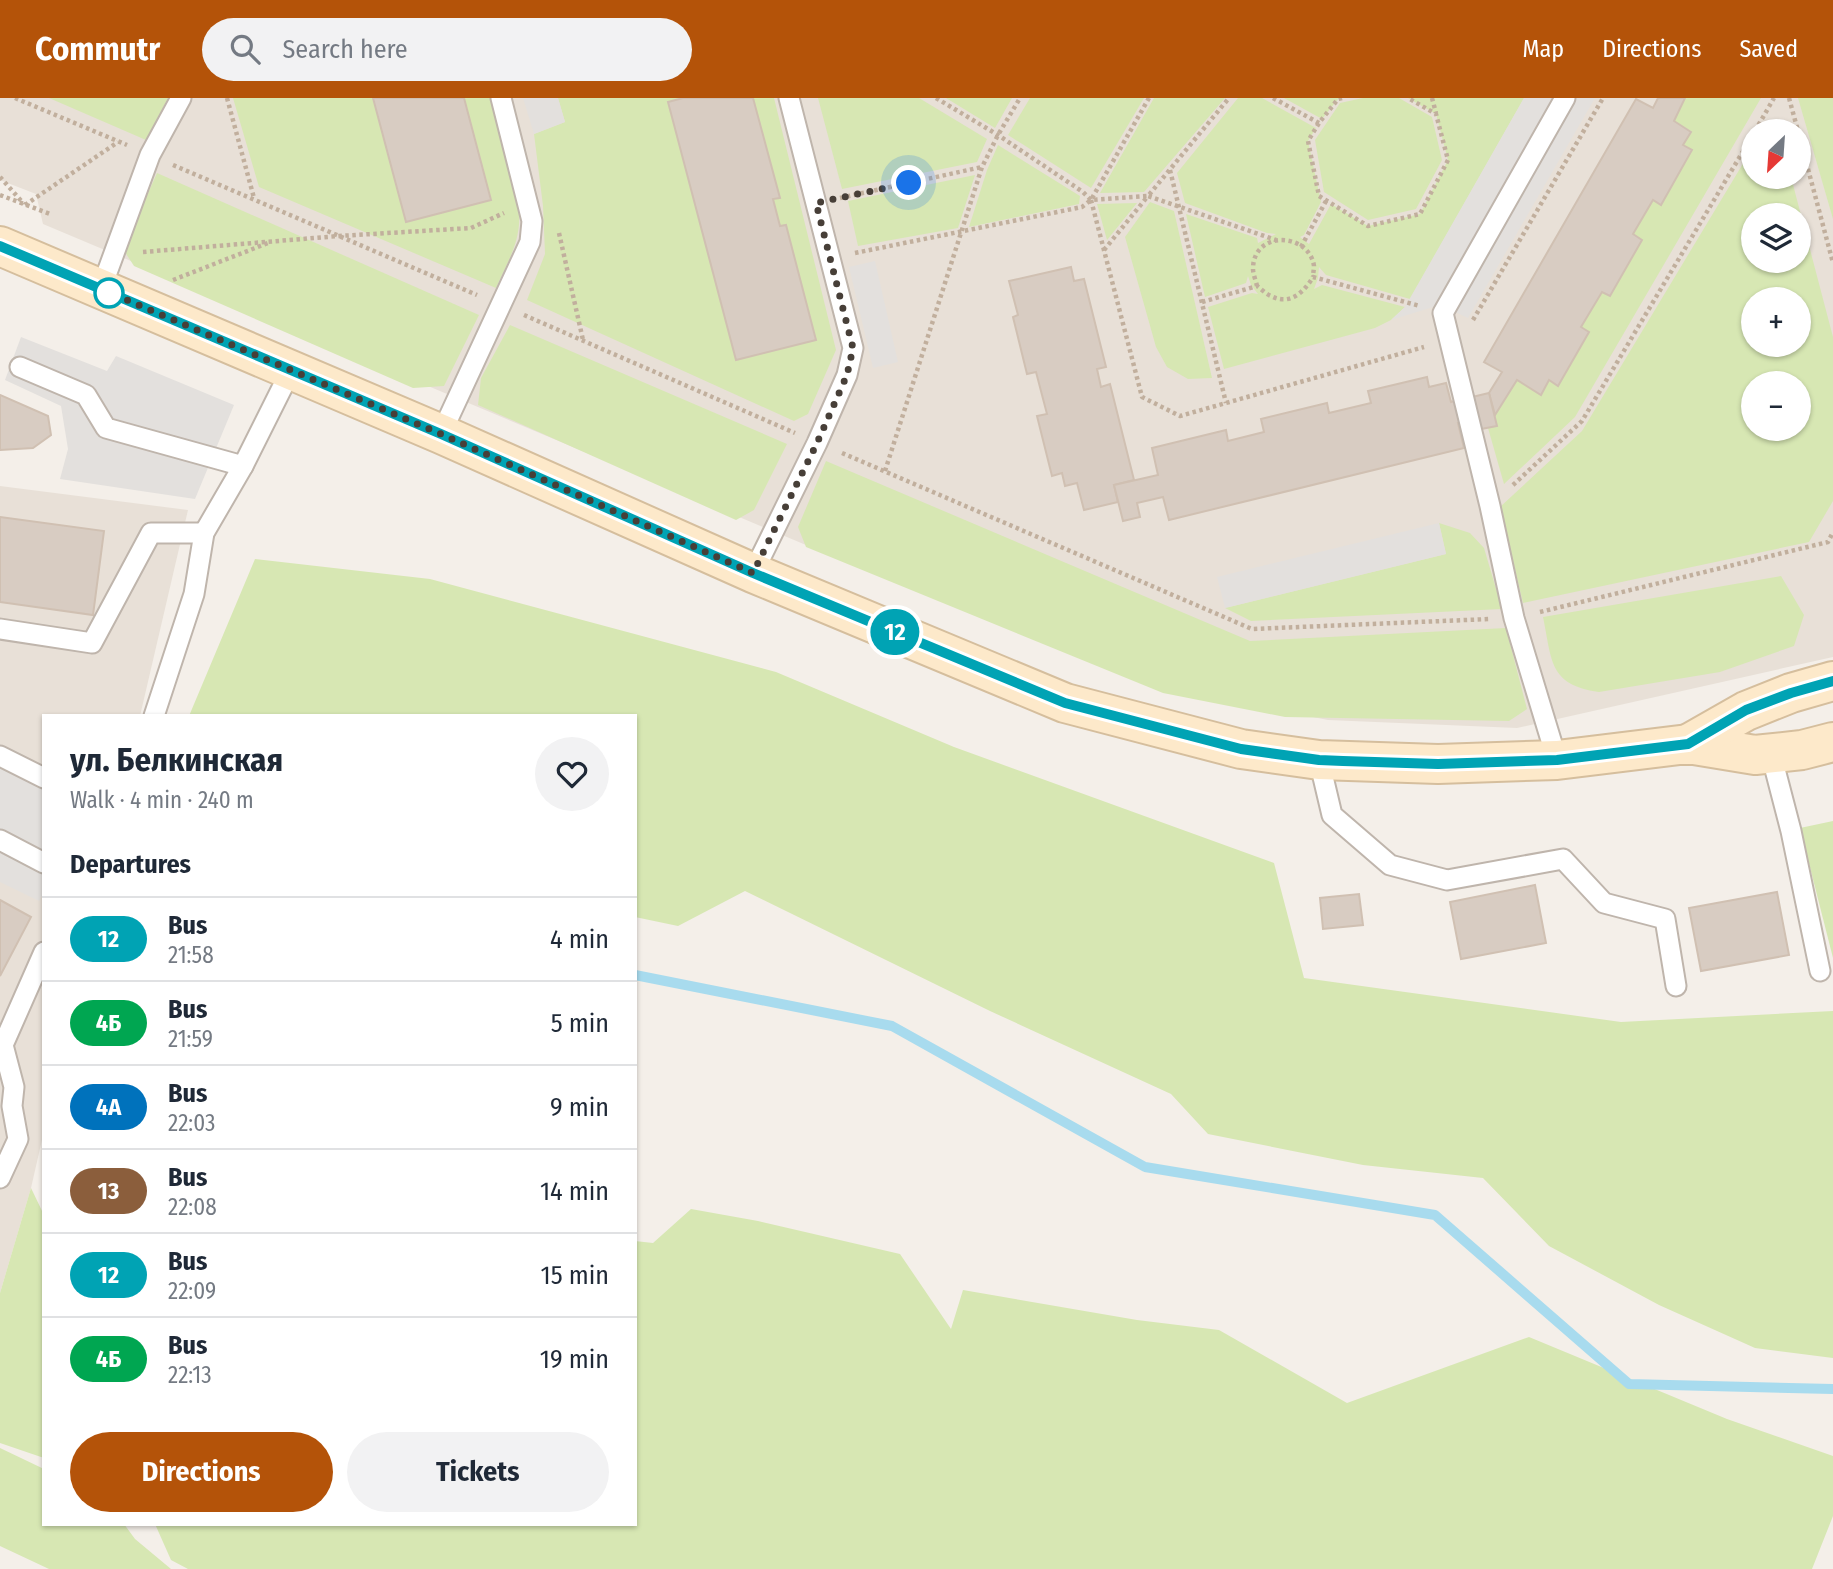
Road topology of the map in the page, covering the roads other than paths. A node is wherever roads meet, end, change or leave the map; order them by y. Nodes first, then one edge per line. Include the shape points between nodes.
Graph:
1 (181, 98) edge
2 (501, 98) edge
3 (789, 98) edge
4 (1564, 98) edge
5 (0, 246) edge
6 (101, 289) junction
7 (20, 367) dead end
8 (291, 370) junction
9 (441, 434) junction
10 (243, 466) junction
11 (204, 533) junction
12 (753, 573) junction
13 (0, 629) edge
14 (1833, 681) edge
15 (155, 714) edge
16 (1833, 742) edge
17 (1688, 744) junction
18 (1771, 754) junction
19 (0, 755) edge
20 (1319, 760) junction
21 (1557, 760) junction
22 (42, 777) edge
23 (0, 840) edge
24 (42, 862) edge
25 (42, 957) edge
26 (1820, 971) dead end
27 (1676, 986) dead end
28 (6, 1103) edge
29 (0, 1178) edge

1 - 6 lane via 150,155
2 - 9 lane via 532,221 530,242
3 - 12 lane via 853,348 847,375 817,443
4 - 21 lane via 1443,313 1514,618
5 - 6 main road
6 - 8 main road
7 - 10 lane via 86,395 106,428
8 - 9 main road
8 - 10 lane
9 - 12 main road
10 - 11 lane
11 - 13 lane via 151,533 92,643
11 - 15 lane via 194,594
12 - 20 main road via 1065,703 1241,749
14 - 17 main road via 1746,710
16 - 18 main road
17 - 18 main road
17 - 21 main road
18 - 26 lane
19 - 22 lane
20 - 21 main road via 1438,764
20 - 27 lane via 1332,815 1390,865 1447,880 1563,859 1604,903 1664,919
23 - 24 lane
25 - 28 lane via 3,1045 13,1087
28 - 29 lane via 18,1139

